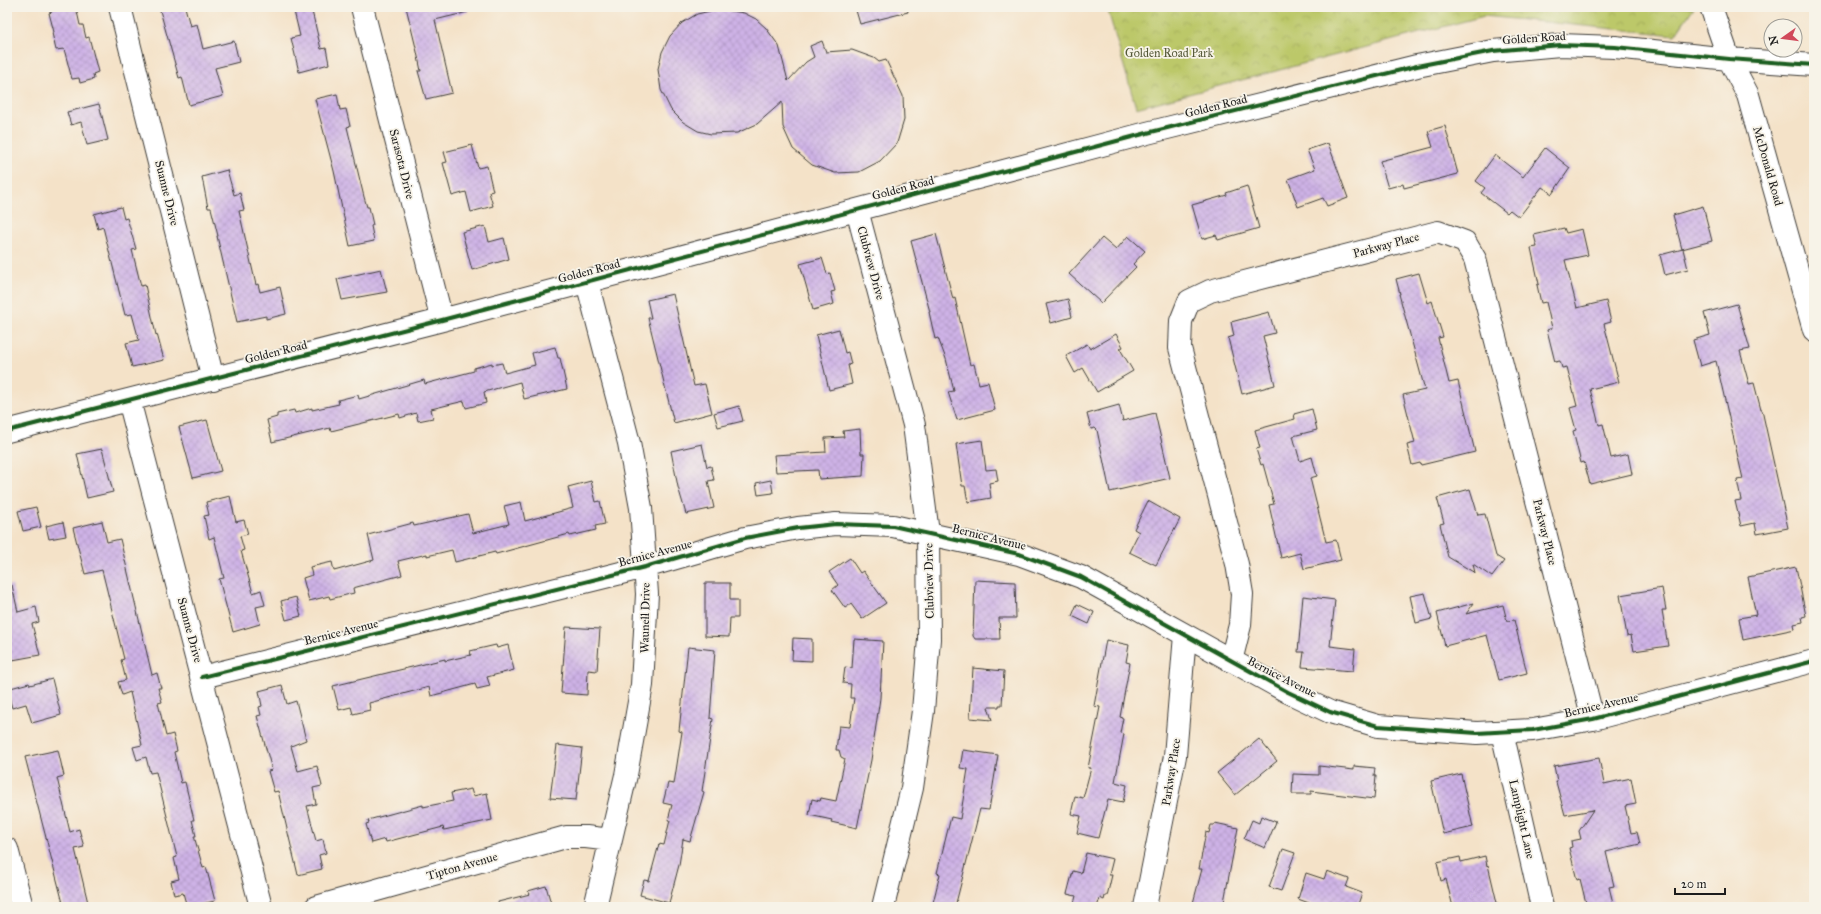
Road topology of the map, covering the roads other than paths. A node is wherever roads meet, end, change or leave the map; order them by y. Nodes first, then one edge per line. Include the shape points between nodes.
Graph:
1 (120, 7) edge
2 (362, 7) edge
3 (1711, 7) edge
4 (1729, 59) junction
5 (1814, 65) edge
6 (857, 210) junction
7 (587, 282) junction
8 (442, 320) junction
9 (1814, 330) edge
10 (213, 379) junction
11 (129, 400) junction
12 (7, 431) edge
13 (928, 534) junction
14 (645, 567) junction
15 (1185, 635) junction
16 (1814, 661) edge
17 (1231, 662) junction
18 (202, 677) junction
19 (1593, 719) junction
20 (1502, 732) junction
21 (611, 840) junction
22 (7, 848) edge
23 (22, 907) edge
24 (261, 907) edge
25 (316, 907) edge
26 (595, 907) edge
27 (883, 907) edge
28 (1145, 907) edge
29 (1542, 907) edge

1 - 10 street, Suanne Drive
2 - 8 street, Sarasota Drive
3 - 4 street, McDonald Road
4 - 5 street, Golden Road
4 - 6 street, Golden Road via 1560,45 1493,51 1417,66 1155,131
4 - 9 street, McDonald Road via 1748,95
6 - 7 street, Golden Road
6 - 13 street, Clubview Drive via 914,425
7 - 8 street, Golden Road
7 - 14 street, Waunell Drive via 629,443 641,508
8 - 10 street, Golden Road
10 - 11 street, Golden Road
11 - 12 street, Golden Road
11 - 18 street, Suanne Drive
13 - 14 street, Bernice Avenue via 893,526 836,524 798,528 745,538
13 - 15 street, Bernice Avenue via 1019,554 1081,577
13 - 27 street, Clubview Drive via 929,639 923,711 912,788
14 - 18 street, Bernice Avenue
14 - 21 street, Waunell Drive via 646,634 642,685
15 - 17 street, Bernice Avenue
15 - 28 street, Parkway Place via 1175,756
16 - 19 street, Bernice Avenue
17 - 19 street, Parkway Place via 1240,625 1242,594 1237,564 1180,348 1181,321 1189,301 1210,291 1438,232 1465,242 1475,259
17 - 20 street, Bernice Avenue via 1330,712 1378,726 1477,733
18 - 24 street, Suanne Drive
19 - 20 street, Bernice Avenue via 1533,730
20 - 29 street, Lamplight Lane
21 - 25 street, Tipton Avenue via 566,837
21 - 26 street, Waunell Drive
22 - 23 street

